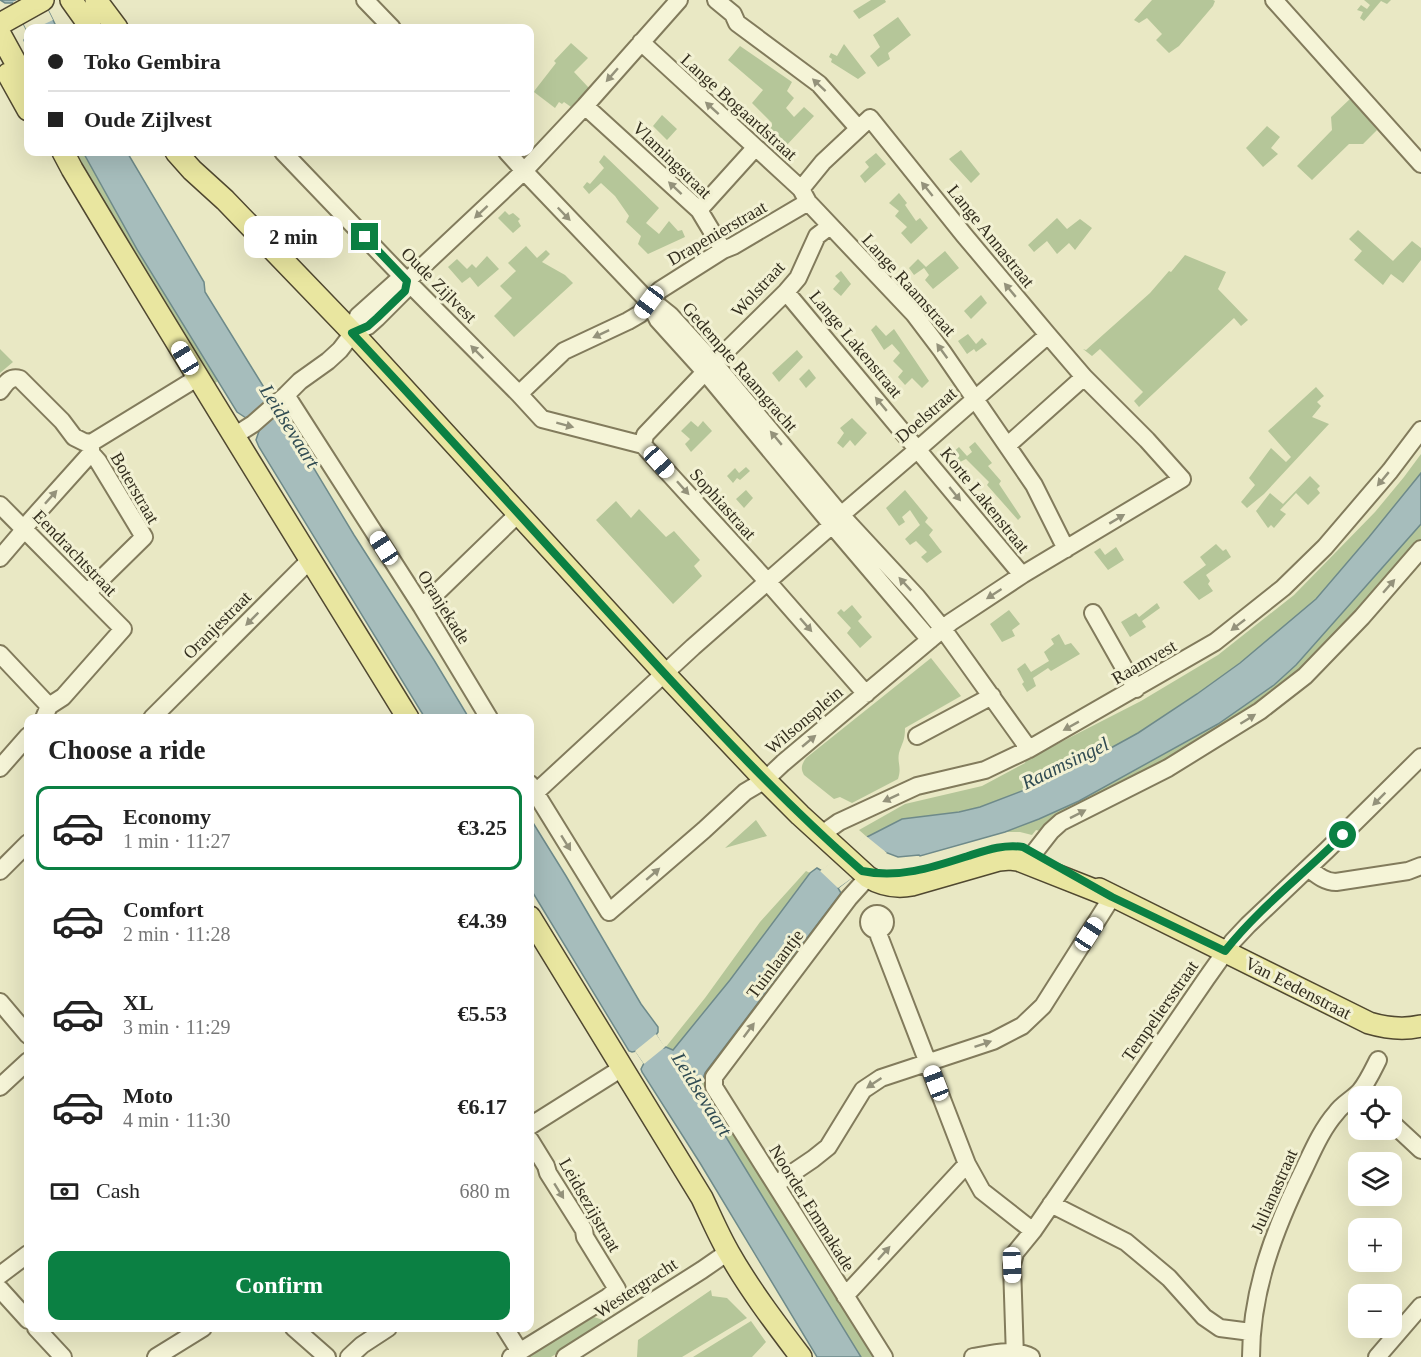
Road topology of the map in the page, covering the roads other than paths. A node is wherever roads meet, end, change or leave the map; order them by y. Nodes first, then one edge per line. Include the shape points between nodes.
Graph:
1 (43, 0) edge
2 (71, 0) edge
3 (96, 0) edge
4 (365, 0) edge
5 (679, 0) edge
6 (744, 0) edge
7 (1274, 0) edge
8 (724, 6) edge
9 (6, 23) edge
10 (88, 24) edge
11 (114, 24) edge
12 (388, 24) edge
13 (641, 42) junction
14 (0, 61) edge
15 (24, 74) edge
16 (24, 103) edge
17 (585, 106) junction
18 (864, 123) junction
19 (755, 148) junction
20 (180, 156) edge
21 (198, 156) edge
22 (287, 156) edge
23 (511, 156) edge
24 (64, 157) edge
25 (1421, 164) edge
26 (524, 171) junction
27 (804, 196) junction
28 (225, 200) junction
29 (699, 210) junction
30 (830, 226) junction
31 (723, 250) junction
32 (407, 281) junction
33 (786, 292) junction
34 (649, 302) junction
35 (1047, 335) junction
36 (346, 342) junction
37 (709, 368) junction
38 (1084, 377) junction
39 (197, 378) junction
40 (3, 387) edge
41 (519, 394) junction
42 (286, 395) junction
43 (974, 399) junction
44 (1421, 430) edge
45 (234, 436) junction
46 (643, 445) junction
47 (1008, 445) junction
48 (91, 448) junction
49 (918, 449) junction
50 (0, 505) edge
51 (518, 514) junction
52 (836, 520) junction
53 (24, 530) junction
54 (1421, 549) edge
55 (1064, 550) junction
56 (0, 558) edge
57 (311, 561) junction
58 (1022, 575) junction
59 (767, 581) junction
60 (87, 593) junction
61 (422, 607) junction
62 (1093, 613) dead end
63 (936, 635) junction
64 (0, 654) edge
65 (664, 673) junction
66 (1136, 689) junction
67 (866, 693) junction
68 (992, 696) junction
69 (47, 712) edge
70 (156, 714) edge
71 (406, 714) edge
72 (487, 714) edge
73 (916, 736) dead end
74 (24, 741) edge
75 (1029, 749) junction
76 (1421, 757) edge
77 (0, 768) edge
78 (765, 780) junction
79 (534, 787) edge
80 (534, 792) edge
81 (822, 834) junction
82 (24, 847) edge
83 (1030, 857) junction
84 (1421, 866) edge
85 (1308, 868) junction
86 (0, 871) edge
87 (865, 874) junction
88 (1112, 897) junction
89 (534, 928) edge
90 (878, 930) dead end
91 (1225, 951) junction
92 (0, 1002) edge
93 (1421, 1014) edge
94 (1421, 1026) edge
95 (1388, 1027) junction
96 (24, 1030) edge
97 (1378, 1060) dead end
98 (928, 1063) junction
99 (24, 1065) edge
100 (622, 1068) junction
101 (714, 1077) joint
102 (1367, 1086) edge
103 (0, 1087) edge
104 (1348, 1104) edge
105 (534, 1123) edge
106 (1402, 1132) edge
107 (534, 1147) edge
108 (1421, 1150) edge
109 (967, 1164) junction
110 (776, 1184) junction
111 (1051, 1204) junction
112 (1033, 1231) junction
113 (726, 1248) junction
114 (24, 1257) edge
115 (0, 1275) edge
116 (0, 1288) edge
117 (612, 1288) junction
118 (845, 1296) junction
119 (1421, 1306) edge
120 (24, 1315) edge
121 (623, 1320) junction
122 (40, 1332) edge
123 (197, 1332) edge
124 (299, 1332) edge
125 (382, 1332) edge
126 (507, 1332) edge
127 (1251, 1332) junction
128 (516, 1354) edge
129 (1015, 1355) edge
130 (63, 1357) edge
131 (156, 1357) edge
132 (327, 1357) edge
133 (349, 1357) edge
134 (565, 1357) edge
135 (801, 1357) edge
136 (884, 1357) edge
137 (973, 1357) edge
138 (1031, 1357) edge
139 (1251, 1357) edge
140 (1377, 1357) edge

1 - 9 main road
2 - 10 main road
3 - 11 main road
4 - 12 street
5 - 13 street
6 - 8 street
7 - 25 street
18 -> 8 street, Lange Annastraat via 737,23
9 - 15 main road
13 -> 17 street
19 -> 13 street, Lange Bogaardstraat
14 - 16 main road
17 - 26 street
29 -> 17 street, Vlamingstraat
18 - 27 street via 823,162
35 -> 18 street, Lange Annastraat
19 - 27 street, Lange Bogaardstraat
19 - 29 street
20 - 28 main road
21 - 28 main road
22 - 32 street, Oude Zijlvest
23 - 26 street, Gedempte Raamgracht
24 - 39 main road
26 -> 32 street
26 -> 34 street, Gedempte Raamgracht
27 - 30 street, Lange Raamstraat
27 - 31 street, Drapenierstraat
28 - 36 main road
29 - 31 street, Vlamingstraat
30 - 33 street, Wolstraat via 817,236 798,278
43 -> 30 street, Lange Raamstraat via 914,314
31 - 34 street, Drapenierstraat via 660,290
32 - 36 street via 405,291
41 -> 32 street, Oude Zijlvest
33 - 37 street, Wolstraat
49 -> 33 street, Lange Lakenstraat
34 - 37 street, Gedempte Raamgracht via 670,315
34 -> 41 street, Drapenierstraat via 628,321 564,351
35 - 38 street, Lange Annastraat
35 - 43 street, Doelstraat
36 - 42 street
36 - 51 main road
37 - 46 street, Wolstraat via 645,435
37 - 52 street, Gedempte Raamgracht
38 - 47 street
55 -> 38 street, Lange Annastraat via 1182,479
39 - 45 main road
39 - 48 street
40 - 48 street via 12,378 20,379 74,437
41 -> 46 street via 542,419
42 - 45 street
42 - 61 street, Oranjekade
43 - 47 street, Lange Raamstraat
43 - 49 street, Doelstraat
44 -> 66 street, Raamvest via 1332,539 1282,588 1215,642
45 - 57 main road
46 -> 59 street, Sophiastraat
47 - 55 street, Lange Raamstraat via 1034,485
53 -> 48 street
48 - 60 street, Boterstraat via 144,537
49 - 52 street, Doelstraat
49 -> 58 street, Korte Lakenstraat
50 - 53 street, Eendrachtstraat
51 - 61 street
51 - 65 main road
52 - 59 street, Doelstraat
52 - 63 street, Gedempte Raamgracht via 917,597
53 - 56 street
53 - 60 street, Eendrachtstraat
83 -> 54 street via 1061,822 1174,765 1260,711 1305,676
55 - 58 street, Wilsonsplein
57 -> 70 street, Oranjestraat
57 - 71 main road
58 -> 63 street, Wilsonsplein
59 - 65 street, Doelstraat
59 -> 67 street, Sophiastraat
60 - 69 street, Eendrachtstraat via 123,629
61 - 72 street, Oranjekade
62 - 66 street
63 - 67 street, Wilsonsplein
63 - 68 street, Gedempte Raamgracht
64 - 69 street
65 - 78 main road
65 - 79 street, Doelstraat
66 -> 75 street, Raamvest
78 -> 67 street, Wilsonsplein
68 - 73 street
68 - 75 street, Gedempte Raamgracht
74 - 77 street
75 -> 81 street, Raamvest via 985,770 917,786 839,822
76 -> 85 street, Tempeliersstraat
80 -> 78 street, Wilsonsplein via 609,912 745,792
78 - 81 main road
81 - 87 main road
82 - 86 street
83 - 87 main road via 1023,847 1000,846 933,868
83 - 88 main road, Van Eedenstraat
84 - 85 street via 1336,882 1329,882
85 - 91 street, Tempeliersstraat
101 -> 87 street, Tuinlaantje
88 - 91 main road, Van Eedenstraat
98 -> 88 street via 993,1041 1022,1026 1043,1006
89 - 100 main road
90 - 98 street
91 - 95 main road, Van Eedenstraat via 1369,1023
91 - 111 street, Tempeliersstraat
92 - 96 street
93 - 95 main road
94 - 95 main road, Van Eedenstraat
97 - 102 street, Julianastraat
98 - 109 street
98 -> 110 street via 880,1078 863,1090 828,1147
99 - 103 street
100 - 105 street
100 - 113 main road via 702,1198
101 - 110 street, Noorder Emmakade via 717,1094
104 - 127 street, Julianastraat via 1336,1112 1319,1138 1279,1223 1264,1266
106 - 108 street
107 -> 117 street, Leidsezijstraat via 584,1230
109 - 112 street via 982,1191
118 -> 109 street
110 - 118 street, Noorder Emmakade
111 - 112 street, Tempeliersstraat
111 - 127 street via 1126,1242 1220,1328
112 - 129 street, Tempeliersstraat via 1015,1253 1012,1265
113 - 121 street, Westergracht via 702,1270
113 - 135 main road
114 - 115 street
116 - 120 street
117 - 121 street, Leidsezijstraat
117 - 128 street, Westergracht
118 - 136 street, Noorder Emmakade
119 - 140 street
121 - 134 street, Westergracht
122 - 130 street
123 - 131 street
124 - 132 street
125 - 133 street
126 - 128 street
127 - 139 street, Julianastraat
129 - 137 street
129 - 138 street

